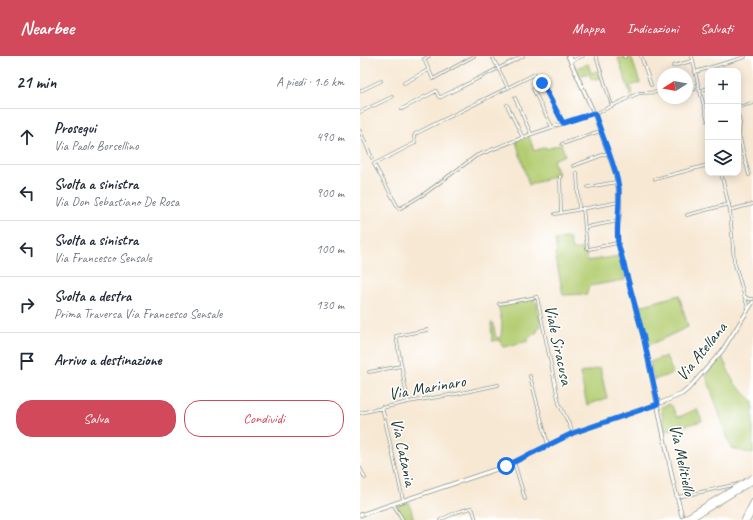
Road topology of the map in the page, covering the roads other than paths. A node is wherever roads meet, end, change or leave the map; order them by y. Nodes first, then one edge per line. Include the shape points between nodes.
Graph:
1 (430, 56) edge
2 (474, 56) edge
3 (492, 56) edge
4 (523, 56) edge
5 (569, 56) edge
6 (583, 56) edge
7 (596, 56) edge
8 (641, 56) edge
9 (692, 56) edge
10 (745, 56) edge
11 (571, 60) junction
12 (692, 61) junction
13 (673, 66) dead end
14 (498, 68) junction
15 (428, 70) junction
16 (695, 72) junction
17 (535, 74) dead end
18 (381, 81) dead end
19 (404, 83) dead end
20 (542, 83) dead end
21 (651, 85) dead end
22 (508, 88) junction
23 (705, 88) edge
24 (533, 89) dead end
25 (700, 89) junction
26 (693, 90) edge
27 (360, 91) edge
28 (657, 92) edge
29 (392, 97) dead end
30 (515, 98) dead end
31 (753, 103) edge
32 (507, 105) dead end
33 (612, 106) junction
34 (741, 107) edge
35 (402, 108) dead end
36 (705, 108) edge
37 (360, 112) edge
38 (595, 113) junction
39 (563, 123) junction
40 (552, 127) junction
41 (601, 131) junction
42 (360, 132) edge
43 (531, 134) junction
44 (523, 138) junction
45 (740, 140) edge
46 (562, 144) dead end
47 (608, 153) junction
48 (372, 158) dead end
49 (573, 166) dead end
50 (705, 166) edge
51 (577, 172) dead end
52 (749, 175) dead end
53 (560, 176) dead end
54 (723, 176) edge
55 (655, 180) dead end
56 (617, 182) junction
57 (588, 187) dead end
58 (619, 202) junction
59 (729, 204) junction
60 (753, 204) edge
61 (583, 208) junction
62 (579, 209) junction
63 (730, 210) junction
64 (562, 212) junction
65 (555, 214) dead end
66 (687, 216) dead end
67 (618, 221) junction
68 (587, 227) dead end
69 (618, 243) junction
70 (744, 296) junction
71 (753, 299) edge
72 (753, 302) edge
73 (499, 304) dead end
74 (748, 308) junction
75 (427, 330) dead end
76 (402, 366) junction
77 (369, 372) dead end
78 (530, 376) dead end
79 (498, 385) dead end
80 (408, 402) junction
81 (658, 404) junction
82 (382, 407) junction
83 (360, 413) edge
84 (573, 433) junction
85 (548, 445) junction
86 (514, 462) junction
87 (360, 468) edge
88 (753, 477) edge
89 (365, 478) dead end
90 (753, 482) edge
91 (677, 497) junction
92 (525, 499) dead end
93 (403, 501) junction
94 (753, 502) edge
95 (393, 504) junction
96 (753, 509) edge
97 (360, 515) edge
98 (403, 520) edge
99 (440, 520) edge
100 (476, 520) edge
101 (682, 520) edge
102 (689, 520) edge
103 (744, 520) edge
104 (748, 520) edge

1 - 15 street via 424,59
2 - 15 street via 433,80
3 - 14 street
4 - 14 street
5 - 11 street, Via Melitiello
6 - 11 street
7 - 33 street
8 - 21 street
9 - 12 street
10 - 16 street
11 - 38 street, Via Melitiello
12 - 13 street
12 - 16 street
14 - 22 street
14 - 35 street via 441,98 436,91
15 - 19 street
16 - 25 street
17 - 22 street
18 - 27 street
20 - 39 street
22 - 44 street via 415,134 415,143 374,164 399,209 476,156
23 - 25 street
24 - 40 street
25 - 26 street
25 - 36 street
28 - 33 street via 640,94
29 - 37 street
30 - 43 street
31 - 34 street
32 - 44 street
33 - 38 street
38 - 39 street
38 - 41 street, Via Melitiello
39 - 40 street
40 - 43 street
41 - 46 street
41 - 47 street, Via Melitiello
42 - 48 street
43 - 44 street
45 - 52 street
47 - 49 street
47 - 56 street, Via Melitiello via 616,172
50 - 55 street
51 - 62 street
53 - 64 street
54 - 59 street
56 - 57 street
56 - 58 street, Via Melitiello
58 - 61 street
58 - 67 street, Via Melitiello
59 - 63 street
59 - 66 street
60 - 63 street
61 - 62 street
61 - 69 street via 588,248
62 - 64 street
63 - 70 street via 734,261
64 - 65 street
67 - 68 street
67 - 69 street, Via Melitiello
69 - 81 street, Via Melitiello via 643,335
70 - 71 street
70 - 74 street
72 - 74 street, Via Atellana
73 - 84 street, Viale Siracusa via 537,297 559,403
74 - 81 street, Via Atellana via 733,336 690,388 675,398
75 - 76 street via 396,336
76 - 77 street
76 - 80 street
78 - 85 street
79 - 80 street, Via Marinaro
80 - 82 street, Via Marinaro
81 - 84 street, Via Atellana
81 - 91 street, Via Melitiello
82 - 83 street, Via Marinaro
82 - 93 street, Via Catania
84 - 85 street, Via Atellana
85 - 86 street, Via Atellana
86 - 92 street
86 - 93 street, Via Atellana
87 - 89 street
88 - 101 highway, bridge
90 - 91 street
90 - 102 highway, bridge
91 - 101 street, Via Melitiello
93 - 95 street, Via Atellana
94 - 103 highway
95 - 97 street, Via Atellana
95 - 98 street
96 - 104 highway
99 - 100 street via 470,508

